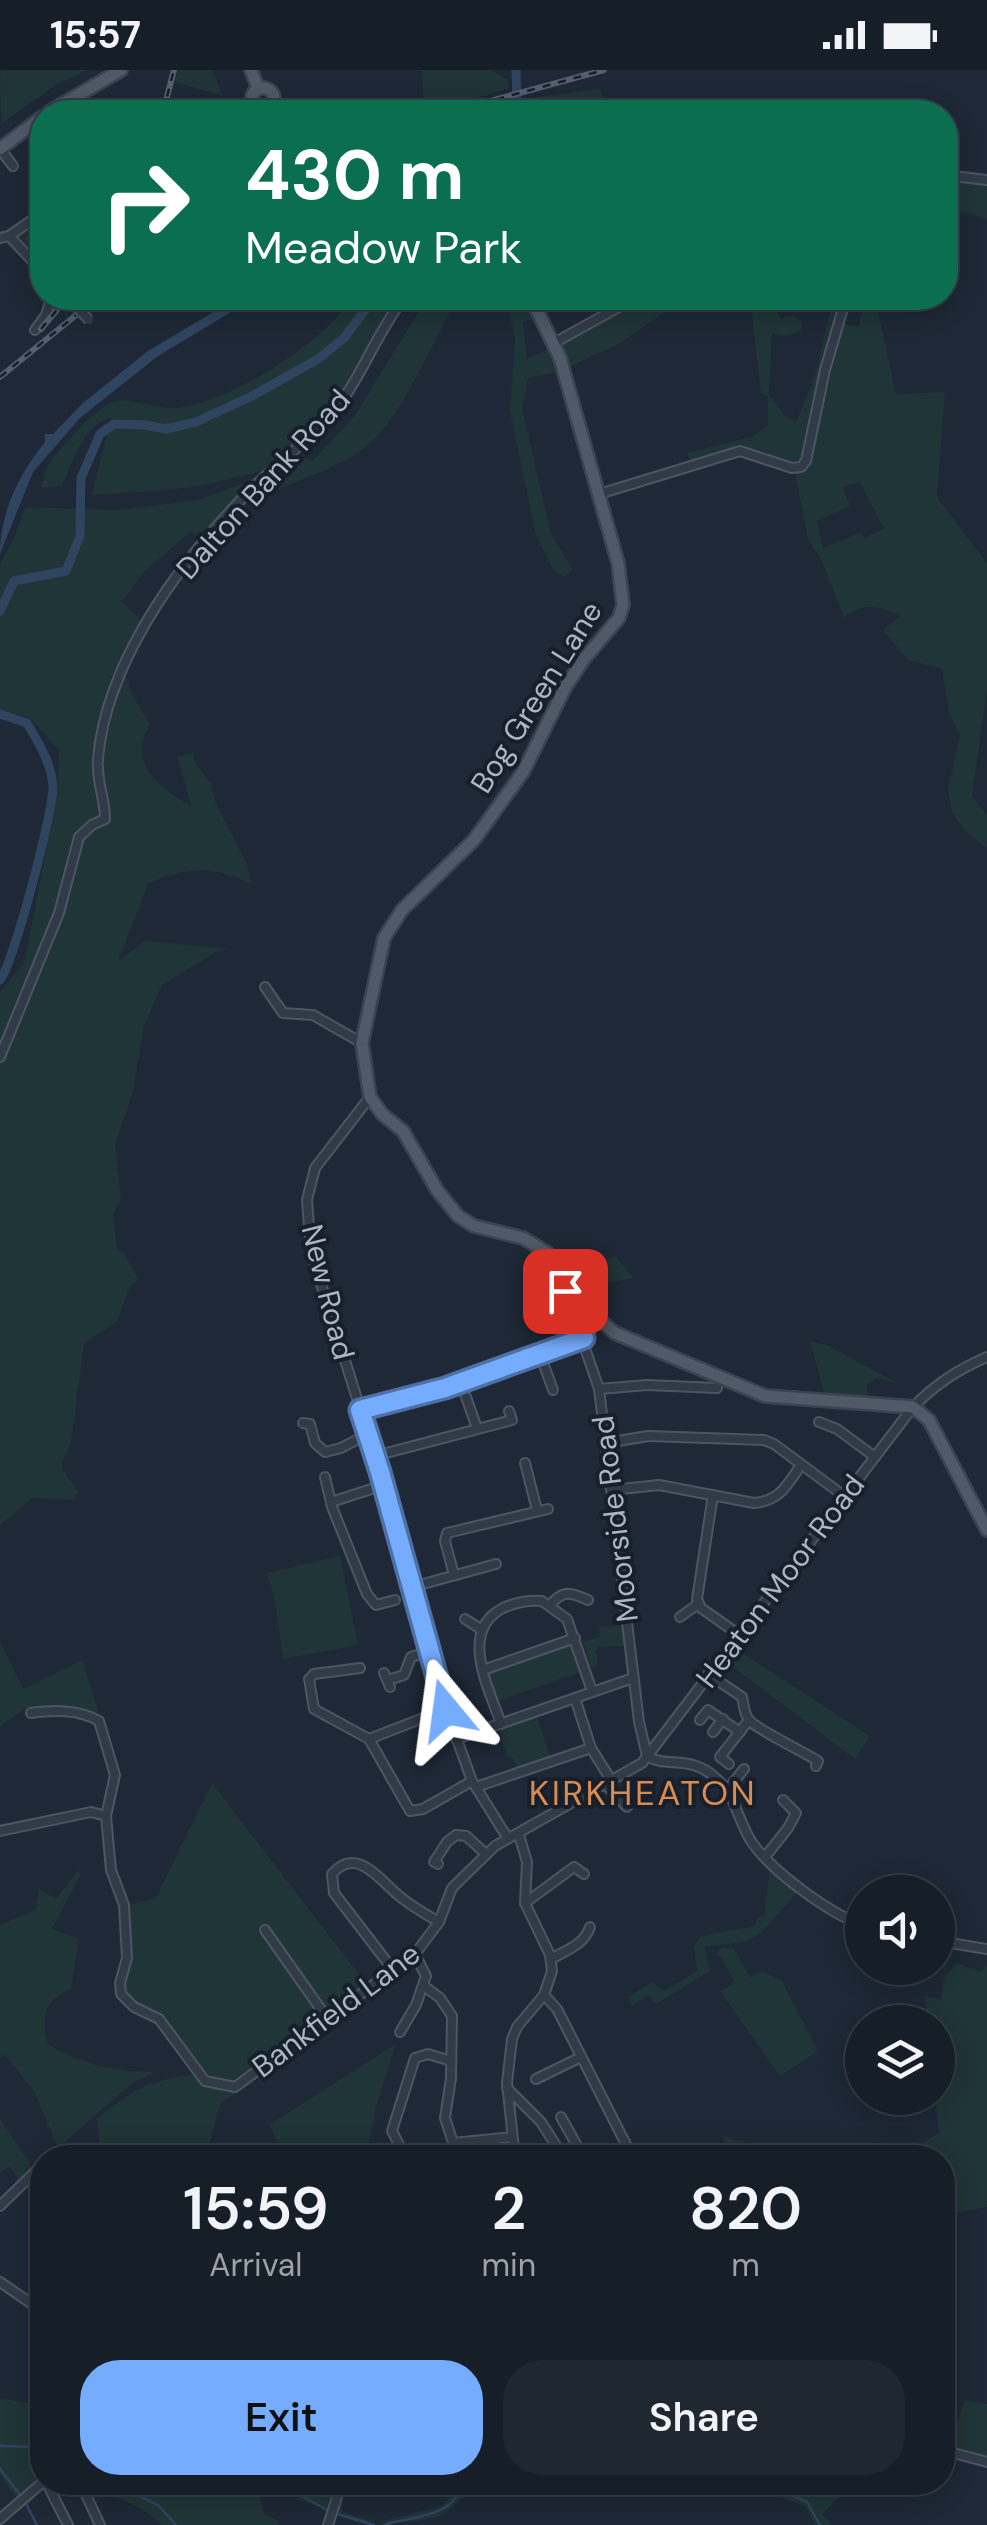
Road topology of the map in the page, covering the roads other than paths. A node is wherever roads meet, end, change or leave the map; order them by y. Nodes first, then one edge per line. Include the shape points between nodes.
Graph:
1 (121, 70) edge
2 (251, 70) edge
3 (71, 100) edge
4 (274, 100) edge
5 (30, 127) edge
6 (0, 149) edge
7 (13, 166) dead end
8 (958, 177) edge
9 (987, 180) edge
10 (30, 220) edge
11 (5, 237) edge
12 (30, 260) edge
13 (48, 310) edge
14 (79, 310) edge
15 (394, 310) edge
16 (537, 310) edge
17 (614, 310) edge
18 (842, 310) edge
19 (89, 320) dead end
20 (35, 330) dead end
21 (554, 344) junction
22 (599, 494) junction
23 (265, 987) dead end
24 (362, 1043) junction
25 (0, 1057) edge
26 (370, 1097) junction
27 (566, 1287) junction
28 (584, 1338) junction
29 (540, 1354) junction
30 (987, 1357) edge
31 (461, 1383) junction
32 (717, 1388) dead end
33 (599, 1389) junction
34 (553, 1390) dead end
35 (913, 1407) junction
36 (360, 1410) junction
37 (509, 1411) dead end
38 (819, 1422) dead end
39 (308, 1423) dead end
40 (477, 1428) junction
41 (368, 1434) junction
42 (606, 1443) junction
43 (375, 1456) junction
44 (875, 1457) junction
45 (525, 1463) dead end
46 (802, 1465) junction
47 (326, 1478) dead end
48 (384, 1485) junction
49 (612, 1490) junction
50 (713, 1495) junction
51 (844, 1496) junction
52 (330, 1502) junction
53 (537, 1510) junction
54 (548, 1510) dead end
55 (987, 1530) edge
56 (496, 1564) dead end
57 (454, 1575) junction
58 (412, 1588) junction
59 (396, 1600) dead end
60 (588, 1600) dead end
61 (551, 1604) junction
62 (698, 1604) junction
63 (680, 1617) dead end
64 (466, 1619) dead end
65 (482, 1630) junction
66 (738, 1634) junction
67 (575, 1638) junction
68 (429, 1651) junction
69 (357, 1670) dead end
70 (483, 1670) junction
71 (708, 1674) junction
72 (634, 1678) junction
73 (388, 1680) dead end
74 (592, 1691) junction
75 (575, 1698) junction
76 (446, 1710) junction
77 (30, 1713) dead end
78 (723, 1719) junction
79 (700, 1720) dead end
80 (749, 1720) junction
81 (500, 1724) junction
82 (712, 1732) dead end
83 (740, 1732) junction
84 (662, 1737) junction
85 (369, 1739) junction
86 (456, 1740) junction
87 (592, 1748) junction
88 (647, 1756) junction
89 (670, 1760) junction
90 (729, 1764) dead end
91 (816, 1766) dead end
92 (744, 1768) dead end
93 (608, 1782) junction
94 (474, 1784) junction
95 (727, 1790) junction
96 (783, 1800) dead end
97 (627, 1807) dead end
98 (106, 1816) junction
99 (0, 1830) edge
100 (519, 1835) junction
101 (507, 1837) junction
102 (486, 1854) junction
103 (765, 1857) junction
104 (438, 1864) dead end
105 (584, 1874) dead end
106 (526, 1903) junction
107 (845, 1917) edge
108 (439, 1922) junction
109 (590, 1927) dead end
110 (264, 1930) dead end
111 (955, 1944) edge
112 (987, 1949) edge
113 (415, 1954) junction
114 (551, 1959) junction
115 (394, 1971) junction
116 (424, 1986) junction
117 (544, 1995) junction
118 (327, 2018) junction
119 (400, 2032) dead end
120 (581, 2057) junction
121 (451, 2062) junction
122 (536, 2079) dead end
123 (507, 2088) junction
124 (560, 2117) dead end
125 (512, 2137) junction
126 (452, 2142) junction
127 (399, 2145) edge
128 (453, 2145) edge
129 (513, 2145) edge
130 (556, 2145) edge
131 (576, 2145) edge
132 (626, 2145) edge
133 (30, 2177) edge
134 (0, 2206) edge
135 (0, 2282) edge
136 (30, 2303) edge
137 (955, 2453) edge
138 (987, 2462) edge
139 (30, 2494) edge
140 (52, 2495) edge
141 (86, 2495) edge
142 (337, 2495) edge
143 (0, 2520) edge
144 (329, 2521) edge
145 (68, 2525) edge
146 (100, 2525) edge

1 - 3 main road
2 - 4 main road via 258,88 268,88
5 - 6 main road
6 - 7 street
8 - 9 street
10 - 11 street
11 - 12 street
13 - 20 street
14 - 19 street, bridge
15 - 25 street, Dalton Bank Road via 341,402 226,516 155,607 120,671 98,756 106,819 79,837 59,913
16 - 21 main road, Bog Green Lane
17 - 21 street
18 - 22 street via 801,466 740,451
21 - 22 main road, Bog Green Lane
22 - 24 main road, Bog Green Lane via 622,587 619,618 566,686 523,772 474,840 402,910 384,938
23 - 24 street via 283,1013 314,1014
24 - 26 main road, Bog Green Lane
26 - 27 main road via 403,1131 458,1216 548,1253
26 - 36 street, New Road via 316,1168 307,1200 312,1252
27 - 28 street, Moorside Road
27 - 35 main road via 615,1334 758,1394
28 - 29 street
28 - 33 street, Moorside Road
29 - 31 street
29 - 34 street
30 - 35 street, Heaton Moor Road via 959,1369
31 - 36 street
31 - 40 street
32 - 33 street
33 - 42 street, Moorside Road
35 - 44 street, Heaton Moor Road
35 - 55 main road via 929,1420
36 - 41 street, New Road
37 - 40 street via 512,1420
38 - 44 street
39 - 41 street via 325,1452
40 - 43 street
41 - 43 street, New Road
42 - 46 street via 648,1436 764,1440
42 - 49 street, Moorside Road
43 - 48 street, New Road
44 - 51 street, Heaton Moor Road
45 - 53 street
46 - 50 street via 769,1502
46 - 51 street
47 - 52 street
48 - 52 street
48 - 58 street, New Road
49 - 50 street via 659,1485
49 - 72 street, Moorside Road
50 - 62 street
51 - 66 street, Heaton Moor Road
52 - 59 street via 367,1594 376,1605
53 - 54 street
53 - 57 street via 447,1533
56 - 57 street
57 - 58 street
58 - 68 street, New Road
60 - 61 street via 571,1592
61 - 65 street via 510,1604
61 - 67 street
62 - 63 street
62 - 66 street
64 - 65 street
65 - 70 street
66 - 71 street, Heaton Moor Road
67 - 70 street
67 - 74 street
68 - 73 street via 411,1657 404,1675
68 - 76 street, New Road
69 - 85 street via 314,1674 311,1701 314,1709
70 - 81 street
71 - 80 street via 742,1698
71 - 84 street, Heaton Moor Road
72 - 74 street
72 - 88 street, Moorside Road
74 - 75 street
75 - 81 street
75 - 87 street
76 - 85 street
76 - 86 street, New Road
77 - 98 street via 58,1710 100,1721 115,1776
78 - 79 street via 708,1710
78 - 82 street
78 - 83 street
80 - 83 street
80 - 91 street via 818,1761
81 - 86 street
83 - 90 street via 720,1757
84 - 88 street, Heaton Moor Road
84 - 89 street
85 - 94 street via 410,1811
86 - 94 street, New Road
87 - 93 street
87 - 94 street
88 - 89 street
88 - 93 street, Heaton Moor Road
89 - 95 street via 700,1767
92 - 95 street
93 - 97 street
93 - 100 street, Heaton Moor Road
94 - 101 street, New Road
95 - 103 street
96 - 103 street via 796,1813
98 - 99 street via 91,1812
98 - 118 street, Bankfield Lane via 124,1905 121,1994 159,2019 205,2080 234,2086
100 - 101 street, Bankfield Lane
100 - 106 street via 527,1862
101 - 102 street, Bankfield Lane
102 - 104 street via 456,1835
102 - 108 street, Bankfield Lane via 452,1888
103 - 107 street
105 - 106 street via 574,1867
106 - 114 street
108 - 113 street, Bankfield Lane
108 - 115 street via 370,1868 350,1861 339,1866 332,1874 334,1893
109 - 114 street via 587,1936
110 - 118 street
111 - 112 street
113 - 115 street, Bankfield Lane
113 - 116 street via 424,1966
114 - 117 street
115 - 118 street, Bankfield Lane
116 - 119 street
116 - 121 street via 452,2016
117 - 120 street
117 - 123 street via 513,2036
120 - 122 street
120 - 132 street
121 - 126 street via 445,2118
121 - 127 street via 428,2054 415,2058 392,2131
123 - 125 street
123 - 130 street
124 - 131 street
125 - 126 street
125 - 129 street
126 - 128 street
133 - 134 street
135 - 136 street
137 - 138 street
139 - 143 street
140 - 145 street
141 - 146 street
142 - 144 street

